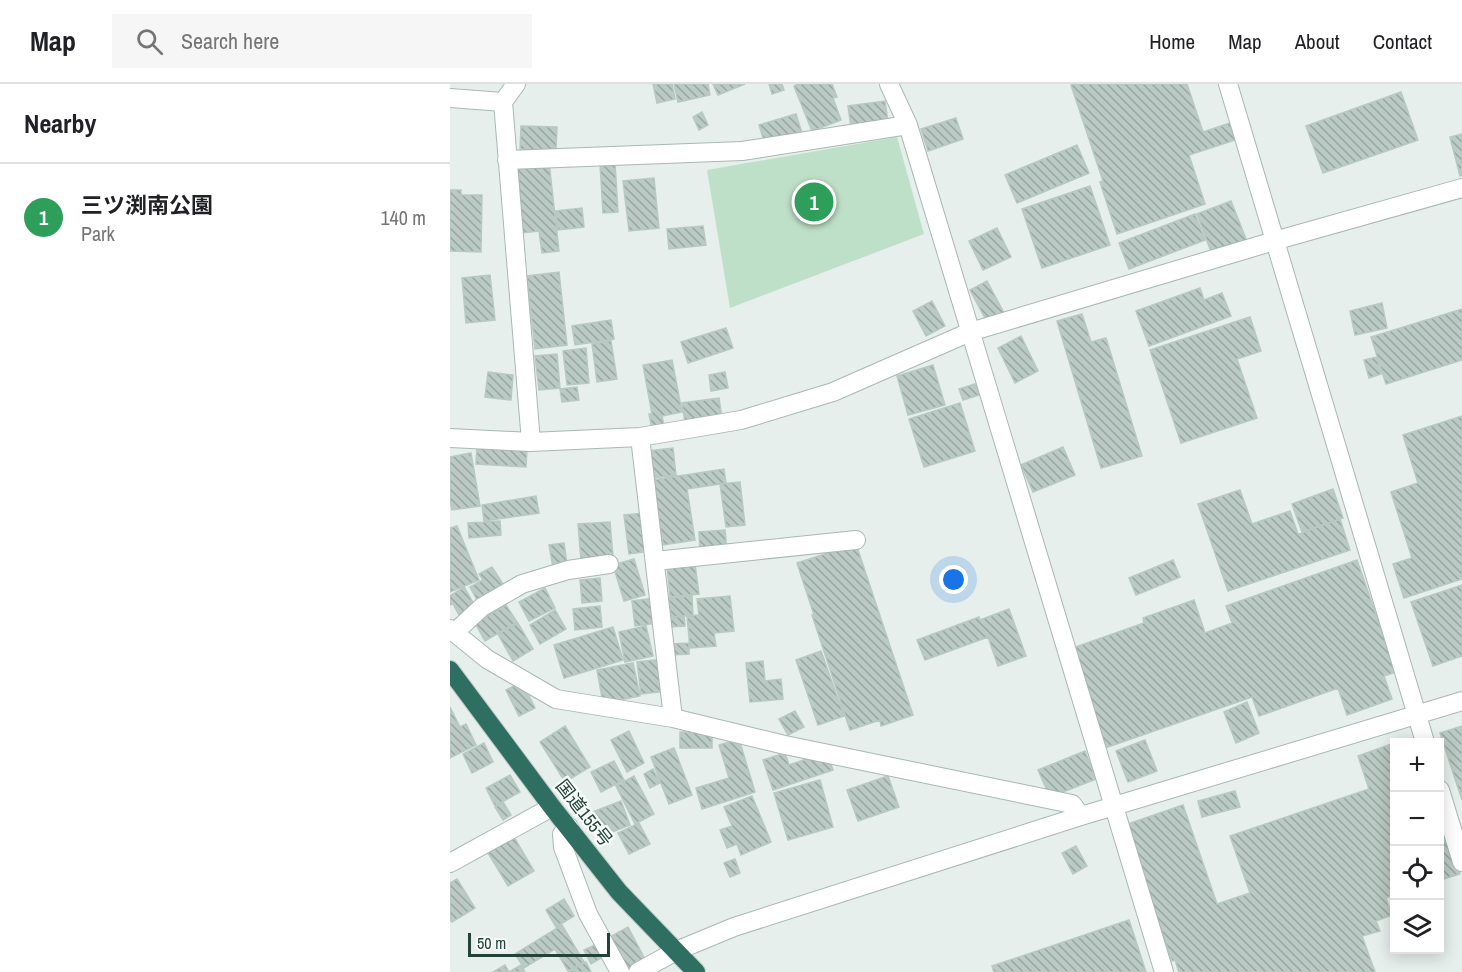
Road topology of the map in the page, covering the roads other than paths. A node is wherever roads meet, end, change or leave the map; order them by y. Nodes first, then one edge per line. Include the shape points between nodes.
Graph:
1 (516, 84) edge
2 (889, 84) edge
3 (1228, 84) edge
4 (450, 98) edge
5 (503, 102) junction
6 (908, 125) junction
7 (507, 159) junction
8 (1462, 188) edge
9 (1274, 241) junction
10 (970, 332) junction
11 (640, 437) junction
12 (450, 438) edge
13 (531, 442) junction
14 (856, 540) dead end
15 (655, 561) junction
16 (609, 564) dead end
17 (452, 631) edge
18 (450, 670) edge
19 (1462, 701) edge
20 (1416, 715) junction
21 (674, 718) junction
22 (1424, 738) edge
23 (1441, 792) edge
24 (1114, 806) junction
25 (552, 807) junction
26 (1081, 816) junction
27 (569, 827) junction
28 (450, 862) edge
29 (1462, 862) edge
30 (676, 951) junction
31 (620, 972) edge
32 (638, 972) edge
33 (696, 972) edge
34 (1164, 972) edge

1 - 5 street
2 - 6 street
3 - 9 street
4 - 5 street
5 - 7 street
6 - 7 street via 742,151
6 - 10 street
7 - 13 street
8 - 9 street
9 - 10 street
9 - 20 street
10 - 11 street via 833,393 741,420
10 - 24 street
11 - 13 street
11 - 15 street
12 - 13 street
14 - 15 street
15 - 21 street
16 - 17 street via 568,570 522,584 482,607
17 - 21 street via 488,659 556,699
18 - 25 highway, 国道155号
19 - 20 street
20 - 22 street
20 - 24 street
21 - 26 street via 1072,804
23 - 29 street
24 - 26 street
24 - 34 street
25 - 27 highway, 国道155号
25 - 28 street
26 - 30 street via 734,927
27 - 30 highway, 国道155号 via 620,892
27 - 31 street via 562,834 563,847 588,914
30 - 32 street
30 - 33 highway, 国道155号

